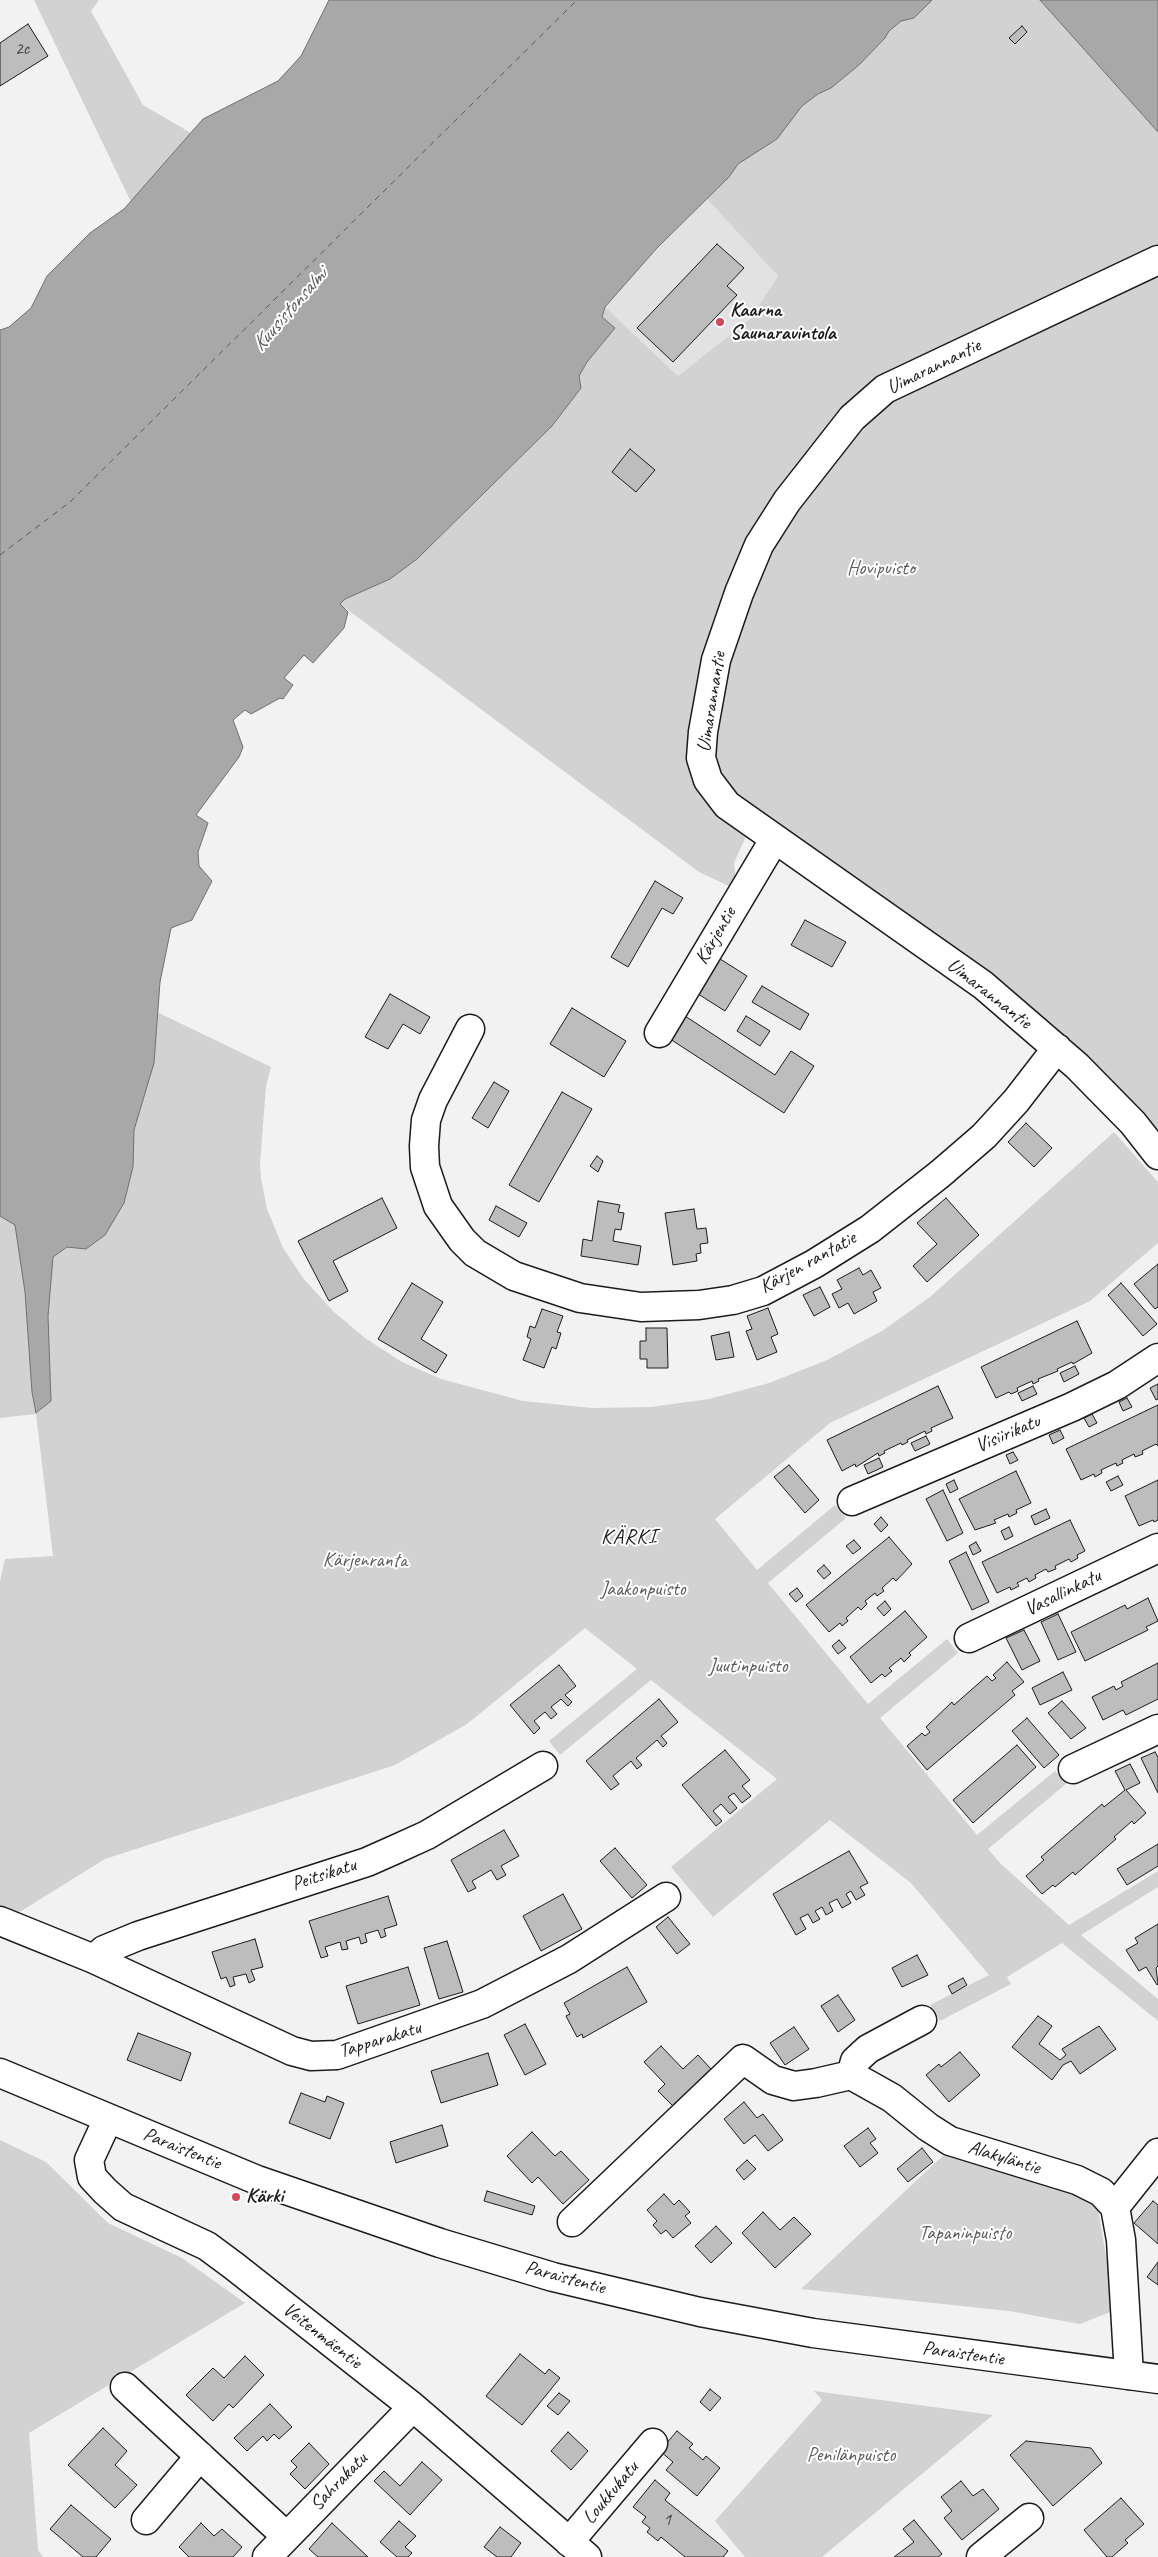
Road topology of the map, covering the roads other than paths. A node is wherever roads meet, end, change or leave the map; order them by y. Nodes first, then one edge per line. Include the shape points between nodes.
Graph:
1 (1158, 260) edge
2 (774, 840) junction
3 (470, 1029) dead end
4 (659, 1033) dead end
5 (1057, 1048) junction
6 (1158, 1155) edge
7 (1158, 1358) edge
8 (852, 1501) dead end
9 (1158, 1548) edge
10 (969, 1638) dead end
11 (1158, 1730) edge
12 (543, 1766) dead end
13 (1073, 1769) dead end
14 (666, 1897) dead end
15 (0, 1921) edge
16 (94, 1959) junction
17 (922, 2020) dead end
18 (0, 2073) edge
19 (851, 2075) junction
20 (108, 2119) junction
21 (1158, 2154) edge
22 (1115, 2207) junction
23 (572, 2222) dead end
24 (1129, 2375) junction
25 (1158, 2379) edge
26 (125, 2387) dead end
27 (413, 2407) junction
28 (653, 2443) dead end
29 (200, 2456) junction
30 (1029, 2518) dead end
31 (146, 2520) dead end
32 (286, 2536) junction
33 (578, 2550) edge
34 (267, 2557) edge
35 (982, 2557) edge

1 - 2 street, Uimarannantie via 885,389 852,418 787,501 759,545 716,660 703,732 702,758 714,792 727,806
2 - 4 street, Kärjentie
2 - 5 street, Uimarannantie via 983,985
3 - 5 street, Kärjen rantatie via 426,1120 425,1167 438,1206 475,1253 514,1276 580,1298 641,1307 699,1306 733,1300 763,1291 814,1264 870,1228 984,1136
5 - 6 street, Uimarannantie via 1133,1123
7 - 8 street, Visiirikatu via 1088,1400
9 - 10 street, Vasallinkatu
11 - 13 street
12 - 16 street, Peitsikatu via 426,1835 394,1850 138,1936 104,1950
14 - 16 street, Tapparakatu via 515,1989 446,2018 337,2055 312,2056 292,2052
15 - 16 street, Tapparakatu
17 - 19 street via 868,2049 855,2061
18 - 20 street, Paraistentie
19 - 22 street, Alakyläntie via 892,2098 950,2141 1077,2180 1101,2192
19 - 23 street via 794,2086 773,2080 743,2059
20 - 24 street, Paraistentie via 257,2180 440,2243 553,2277 700,2312 813,2333
20 - 27 street, Veitenmäentie via 89,2160 92,2177 105,2191 123,2207 207,2246
21 - 22 street
22 - 24 street via 1121,2240
24 - 25 street, Paraistentie
26 - 29 street
27 - 32 street, Sahrakatu
27 - 33 street, Veitenmäentie
28 - 33 street, Loukkukatu
29 - 31 street
29 - 32 street
30 - 35 street
32 - 34 street, Sahrakatu

